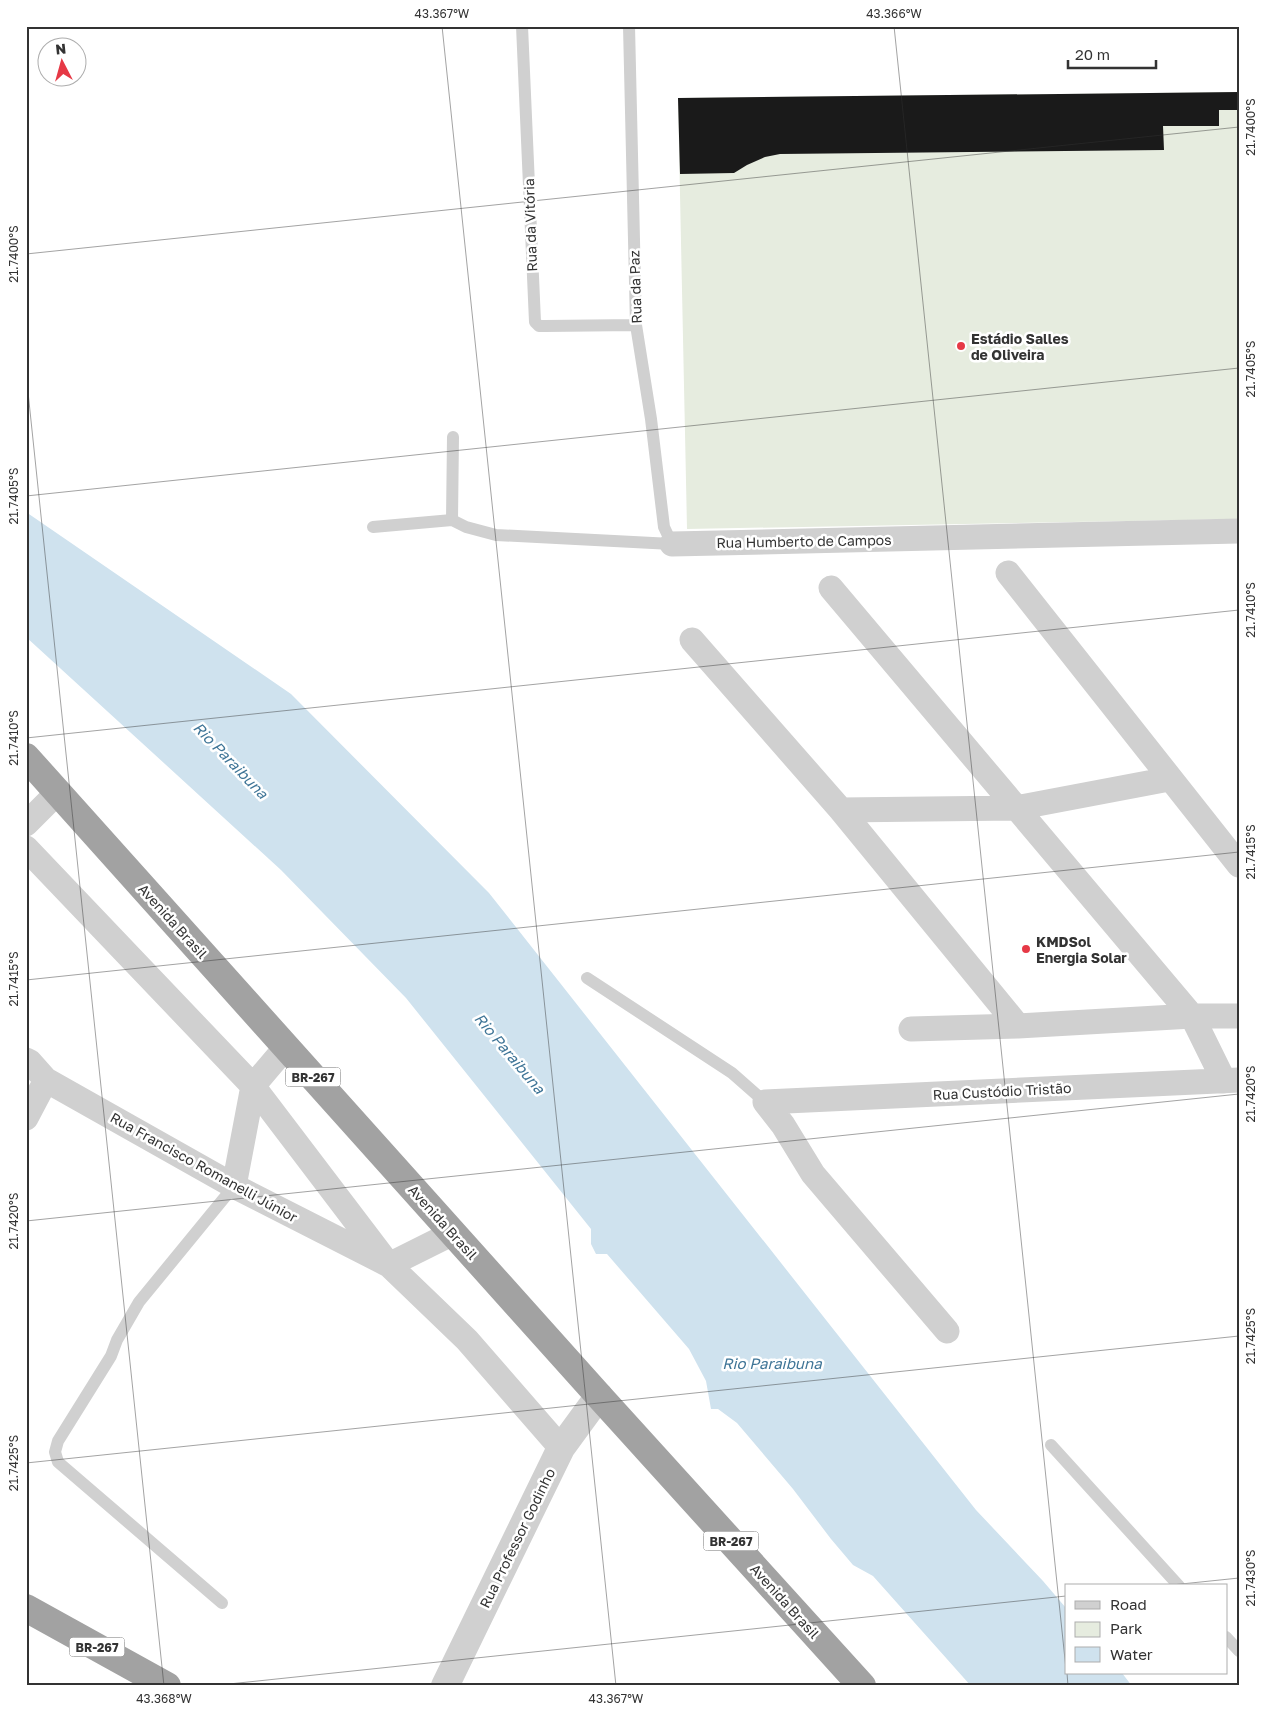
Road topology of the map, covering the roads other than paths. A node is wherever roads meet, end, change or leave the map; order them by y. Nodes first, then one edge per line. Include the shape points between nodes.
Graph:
1 (522, 26) edge
2 (629, 26) edge
3 (636, 325) junction
4 (453, 437) dead end
5 (452, 520) junction
6 (373, 527) dead end
7 (1239, 531) edge
8 (672, 544) junction
9 (1008, 573) dead end
10 (831, 588) dead end
11 (692, 640) dead end
12 (26, 757) edge
13 (1169, 779) junction
14 (58, 792) junction
15 (1016, 808) junction
16 (841, 810) junction
17 (26, 824) edge
18 (26, 848) edge
19 (1239, 865) edge
20 (586, 978) dead end
21 (1192, 1016) junction
22 (1239, 1016) edge
23 (1018, 1026) junction
24 (911, 1029) dead end
25 (286, 1047) junction
26 (26, 1060) edge
27 (46, 1080) junction
28 (1231, 1080) edge
29 (253, 1086) junction
30 (765, 1102) junction
31 (26, 1118) edge
32 (234, 1186) junction
33 (453, 1233) junction
34 (389, 1265) junction
35 (947, 1331) dead end
36 (599, 1396) junction
37 (1051, 1445) dead end
38 (561, 1448) junction
39 (1177, 1584) edge
40 (222, 1603) dead end
41 (26, 1608) edge
42 (1228, 1639) edge
43 (1239, 1651) edge
44 (168, 1686) edge
45 (444, 1686) edge
46 (862, 1686) edge

1 - 3 lane, Rua da Vitória via 535,322 539,326
2 - 3 lane, Rua da Paz
3 - 8 lane, Rua da Paz via 664,527
4 - 5 lane
5 - 6 lane, Rua Humberto de Campos
5 - 8 lane, Rua Humberto de Campos via 496,534
7 - 8 street, Rua Humberto de Campos
9 - 13 street
10 - 15 street
11 - 16 street
12 - 14 highway, Avenida Brasil / BR-267
13 - 15 street
13 - 19 street
14 - 17 street
14 - 25 highway, Avenida Brasil / BR-267
15 - 16 street
15 - 21 street
16 - 23 street
18 - 29 street
20 - 30 lane via 732,1073
21 - 22 street
21 - 23 street
21 - 28 street
23 - 24 street
25 - 29 street
25 - 33 highway, Avenida Brasil / BR-267
26 - 27 street, Rua Francisco Romanelli Júnior
27 - 31 street
27 - 32 street, Rua Francisco Romanelli Júnior
28 - 30 street, Rua Custódio Tristão
29 - 32 street
29 - 34 street
30 - 35 street via 813,1174
32 - 34 street, Rua Francisco Romanelli Júnior
32 - 40 lane via 139,1302 117,1340 112,1356 58,1441 55,1452 58,1462
33 - 34 street
33 - 36 highway, Avenida Brasil / BR-267
34 - 38 street via 467,1340
36 - 38 street, Rua Professor Godinho
36 - 46 highway, Avenida Brasil / BR-267
37 - 39 lane
38 - 45 street, Rua Professor Godinho
41 - 44 highway, BR-267
42 - 43 lane

